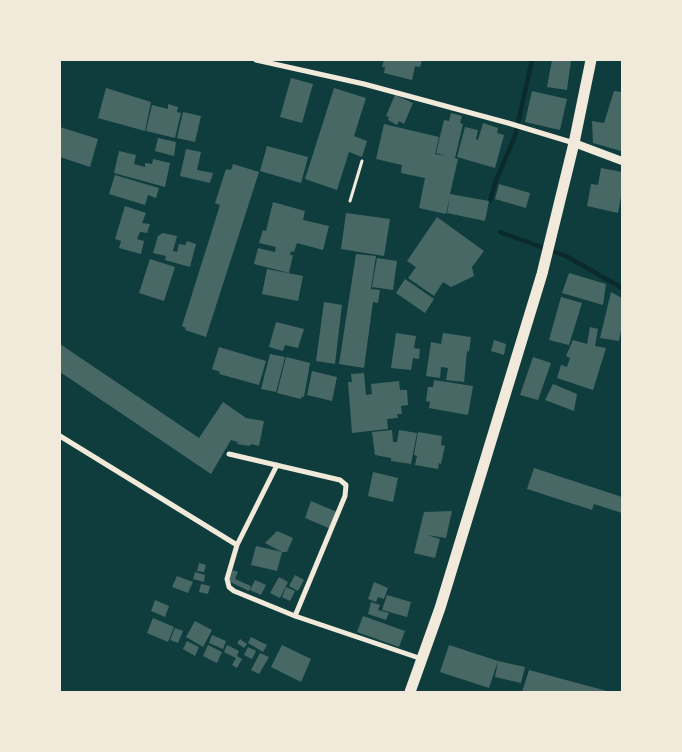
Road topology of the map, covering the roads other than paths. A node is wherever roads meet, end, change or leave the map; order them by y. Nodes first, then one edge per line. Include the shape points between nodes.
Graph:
1 (256, 60) edge
2 (591, 60) edge
3 (574, 143) junction
4 (362, 161) dead end
5 (622, 161) edge
6 (350, 201) dead end
7 (60, 436) edge
8 (229, 454) dead end
9 (276, 465) junction
10 (237, 545) junction
11 (295, 616) junction
12 (422, 660) junction
13 (410, 692) edge

1 - 3 street via 374,87
2 - 3 highway
3 - 5 street
3 - 12 highway via 551,242
4 - 6 lane
7 - 10 street
8 - 9 street
9 - 10 street
9 - 11 street via 340,480 347,487
10 - 11 street via 226,579 229,587
11 - 12 street
12 - 13 highway

